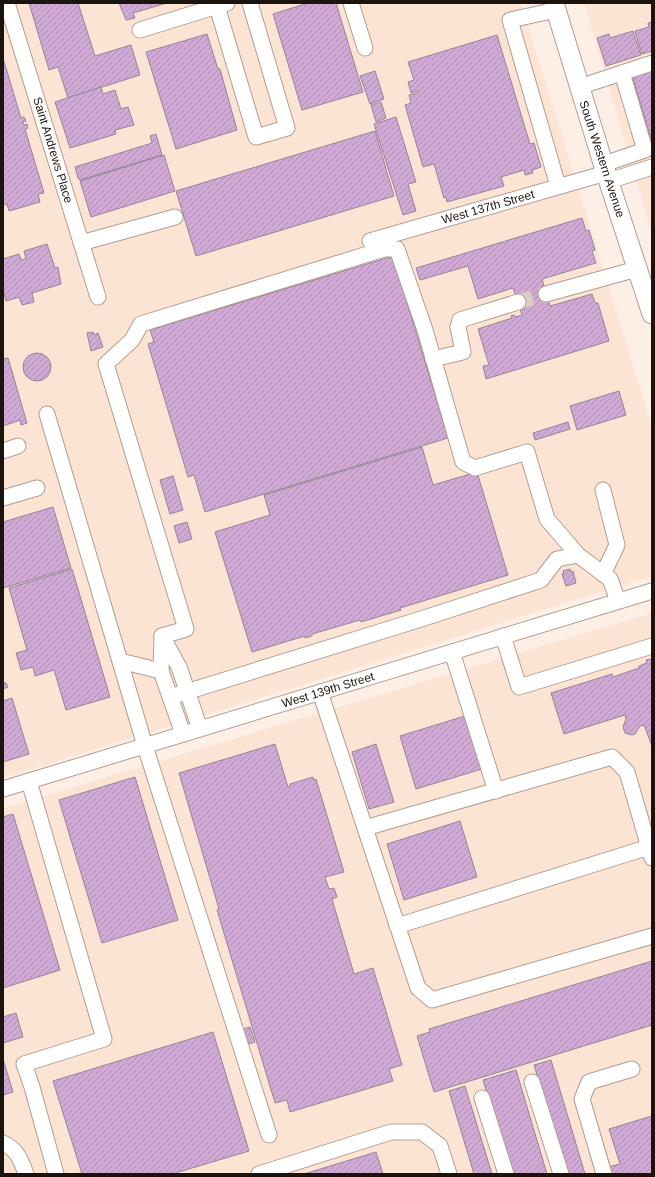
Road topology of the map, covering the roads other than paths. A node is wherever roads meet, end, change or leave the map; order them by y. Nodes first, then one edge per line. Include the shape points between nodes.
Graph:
1 (7, 3) edge
2 (250, 3) edge
3 (351, 3) edge
4 (220, 4) edge
5 (555, 6) edge
6 (140, 30) dead end
7 (365, 48) dead end
8 (652, 63) edge
9 (622, 73) junction
10 (579, 87) junction
11 (652, 167) edge
12 (606, 173) junction
13 (558, 186) junction
14 (175, 217) dead end
15 (370, 241) dead end
16 (81, 243) junction
17 (637, 269) junction
18 (546, 294) tunnel mouth
19 (98, 297) dead end
20 (518, 302) tunnel mouth
21 (652, 314) edge
22 (433, 359) junction
23 (47, 414) dead end
24 (18, 446) dead end
25 (3, 451) edge
26 (37, 488) dead end
27 (603, 490) dead end
28 (3, 498) edge
29 (578, 555) junction
30 (603, 574) junction
31 (652, 591) edge
32 (618, 601) junction
33 (162, 636) junction
34 (503, 636) junction
35 (652, 646) edge
36 (452, 652) junction
37 (120, 661) junction
38 (161, 671) junction
39 (187, 691) junction
40 (320, 692) junction
41 (170, 697) junction
42 (200, 729) junction
43 (183, 734) junction
44 (145, 746) junction
45 (29, 781) junction
46 (3, 789) edge
47 (496, 791) junction
48 (365, 828) junction
49 (650, 852) edge
50 (397, 926) junction
51 (652, 936) edge
52 (632, 1069) dead end
53 (532, 1082) dead end
54 (482, 1098) dead end
55 (269, 1135) dead end
56 (3, 1143) edge
57 (26, 1174) edge
58 (56, 1174) edge
59 (259, 1174) edge
60 (449, 1174) edge
61 (506, 1174) edge
62 (561, 1174) edge
63 (604, 1174) edge

1 - 16 street, Saint Andrews Place
2 - 4 street via 287,128 256,137
3 - 7 street
4 - 6 street
5 - 10 main road, South Western Avenue
5 - 13 street via 510,20
8 - 9 street
9 - 10 street
9 - 12 street via 645,150
10 - 12 main road, South Western Avenue
11 - 12 street
12 - 13 street, West 137th Street
12 - 17 main road, South Western Avenue
13 - 15 street, West 137th Street
14 - 16 street
16 - 19 street, Saint Andrews Place
17 - 18 street
17 - 21 main road, South Western Avenue
20 - 22 street via 460,320 458,328 464,352
22 - 29 street via 463,462 475,468 527,452 547,519
22 - 33 street via 397,249 384,249 141,324 132,340 106,364 186,629
23 - 37 street
24 - 25 street
26 - 28 street
27 - 30 street via 617,545
29 - 30 street
29 - 39 street via 557,559 541,580
30 - 32 street via 610,579
31 - 32 street, West 139th Street
32 - 34 street, West 139th Street
33 - 38 street
33 - 39 street via 179,667
34 - 35 street via 519,687
34 - 36 street, West 139th Street
36 - 40 street, West 139th Street
36 - 47 street
37 - 38 street
37 - 44 street
38 - 41 street
39 - 41 street
39 - 42 street
40 - 42 street, West 139th Street
40 - 48 street
41 - 43 street
42 - 43 street, West 139th Street
43 - 44 street, West 139th Street
44 - 45 street, West 139th Street
44 - 55 street
45 - 46 street, West 139th Street
45 - 58 street via 104,1039 24,1064
47 - 48 street
47 - 49 street via 612,757 627,772
48 - 50 street
49 - 50 street
50 - 51 street via 418,988 432,1000
52 - 63 street via 589,1082 582,1099
53 - 62 street
54 - 61 street
56 - 57 street via 12,1147 22,1161
59 - 60 street via 391,1132 422,1132 440,1146

